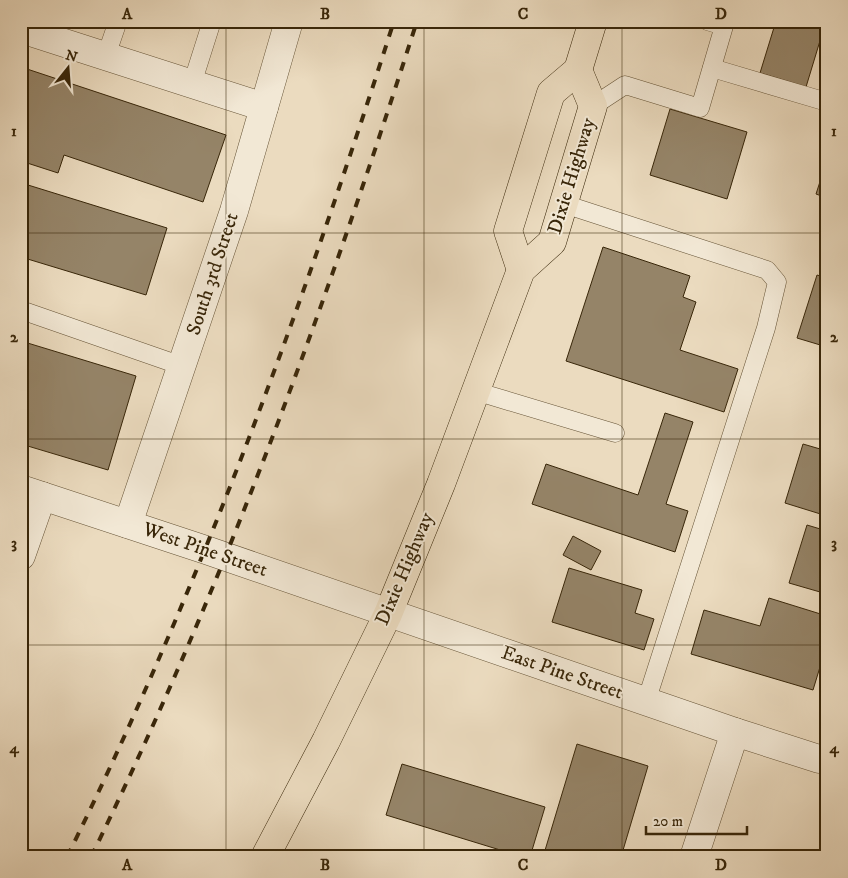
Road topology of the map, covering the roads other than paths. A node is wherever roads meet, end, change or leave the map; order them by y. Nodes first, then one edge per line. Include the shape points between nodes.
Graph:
1 (118, 21) edge
2 (212, 21) edge
3 (289, 21) edge
4 (592, 21) edge
5 (707, 21) edge
6 (725, 24) edge
7 (21, 29) edge
8 (106, 56) junction
9 (712, 68) junction
10 (578, 70) junction
11 (192, 84) junction
12 (827, 102) edge
13 (593, 106) junction
14 (264, 107) junction
15 (564, 204) junction
16 (521, 270) junction
17 (21, 310) edge
18 (182, 366) junction
19 (475, 391) junction
20 (615, 433) dead end
21 (32, 493) edge
22 (128, 524) junction
23 (21, 556) edge
24 (388, 614) junction
25 (646, 702) junction
26 (735, 732) junction
27 (827, 758) edge
28 (265, 857) edge
29 (694, 857) edge

1 - 8 lane
2 - 11 lane
3 - 14 street, South 3rd Street
4 - 10 main road
5 - 6 lane
6 - 9 lane
7 - 8 street
8 - 11 street
9 - 12 lane
9 - 13 lane via 700,108 625,85
10 - 13 main road, Dixie Highway
10 - 16 main road via 551,93 508,231
11 - 14 street
13 - 15 main road, Dixie Highway
14 - 18 street, South 3rd Street via 234,211
15 - 16 main road, Dixie Highway via 552,242
15 - 25 lane via 767,270 777,282 766,328
16 - 19 main road, Dixie Highway
17 - 18 lane
18 - 22 street, South 3rd Street
19 - 20 lane
19 - 24 main road, Dixie Highway
21 - 22 street, West Pine Street
21 - 23 street
22 - 24 street, West Pine Street
24 - 25 street, East Pine Street
24 - 28 main road, Dixie Highway
25 - 26 street, East Pine Street
26 - 27 street, East Pine Street via 819,759
26 - 29 street

